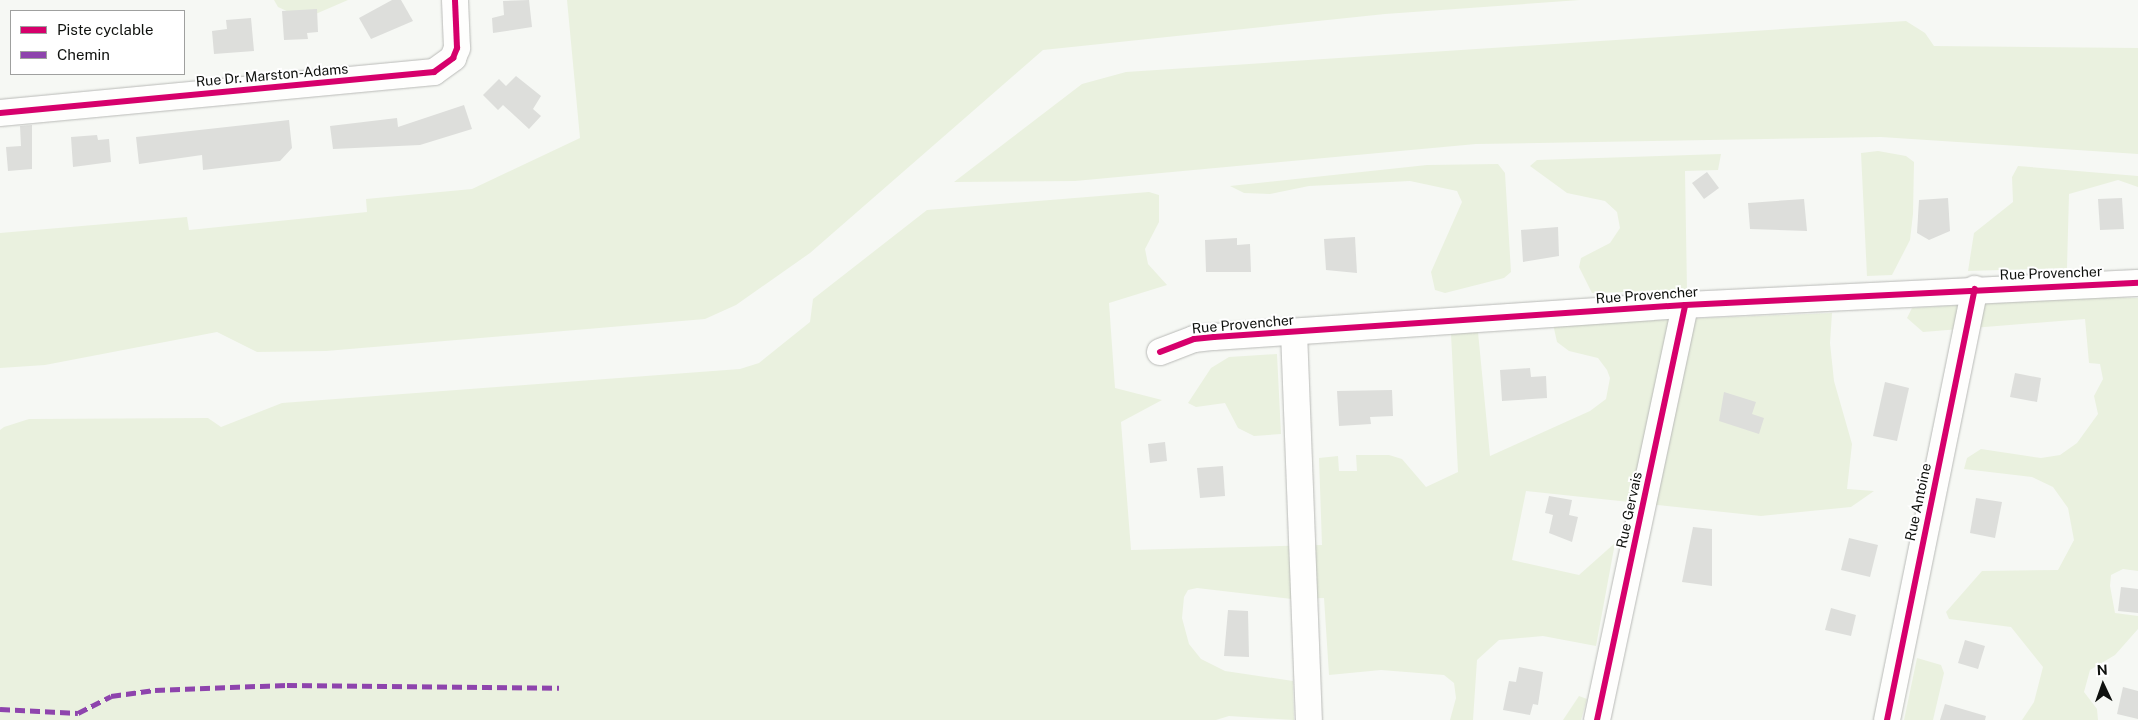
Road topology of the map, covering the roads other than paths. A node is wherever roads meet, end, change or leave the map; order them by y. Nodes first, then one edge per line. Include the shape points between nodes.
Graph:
1 (455, 0) edge
2 (0, 113) edge
3 (2138, 283) edge
4 (1974, 288) junction
5 (1685, 305) junction
6 (1294, 332) junction
7 (1160, 352) dead end
8 (1309, 720) edge
9 (1597, 720) edge
10 (1886, 720) edge

1 - 2 street, Rue Dr. Marston-Adams via 457,48 453,58 434,72
3 - 4 street, Rue Provencher
4 - 5 street, Rue Provencher
4 - 10 street, Rue Antoine
5 - 6 street, Rue Provencher
5 - 9 street, Rue Gervais
6 - 7 street, Rue Provencher via 1194,339
6 - 8 street

